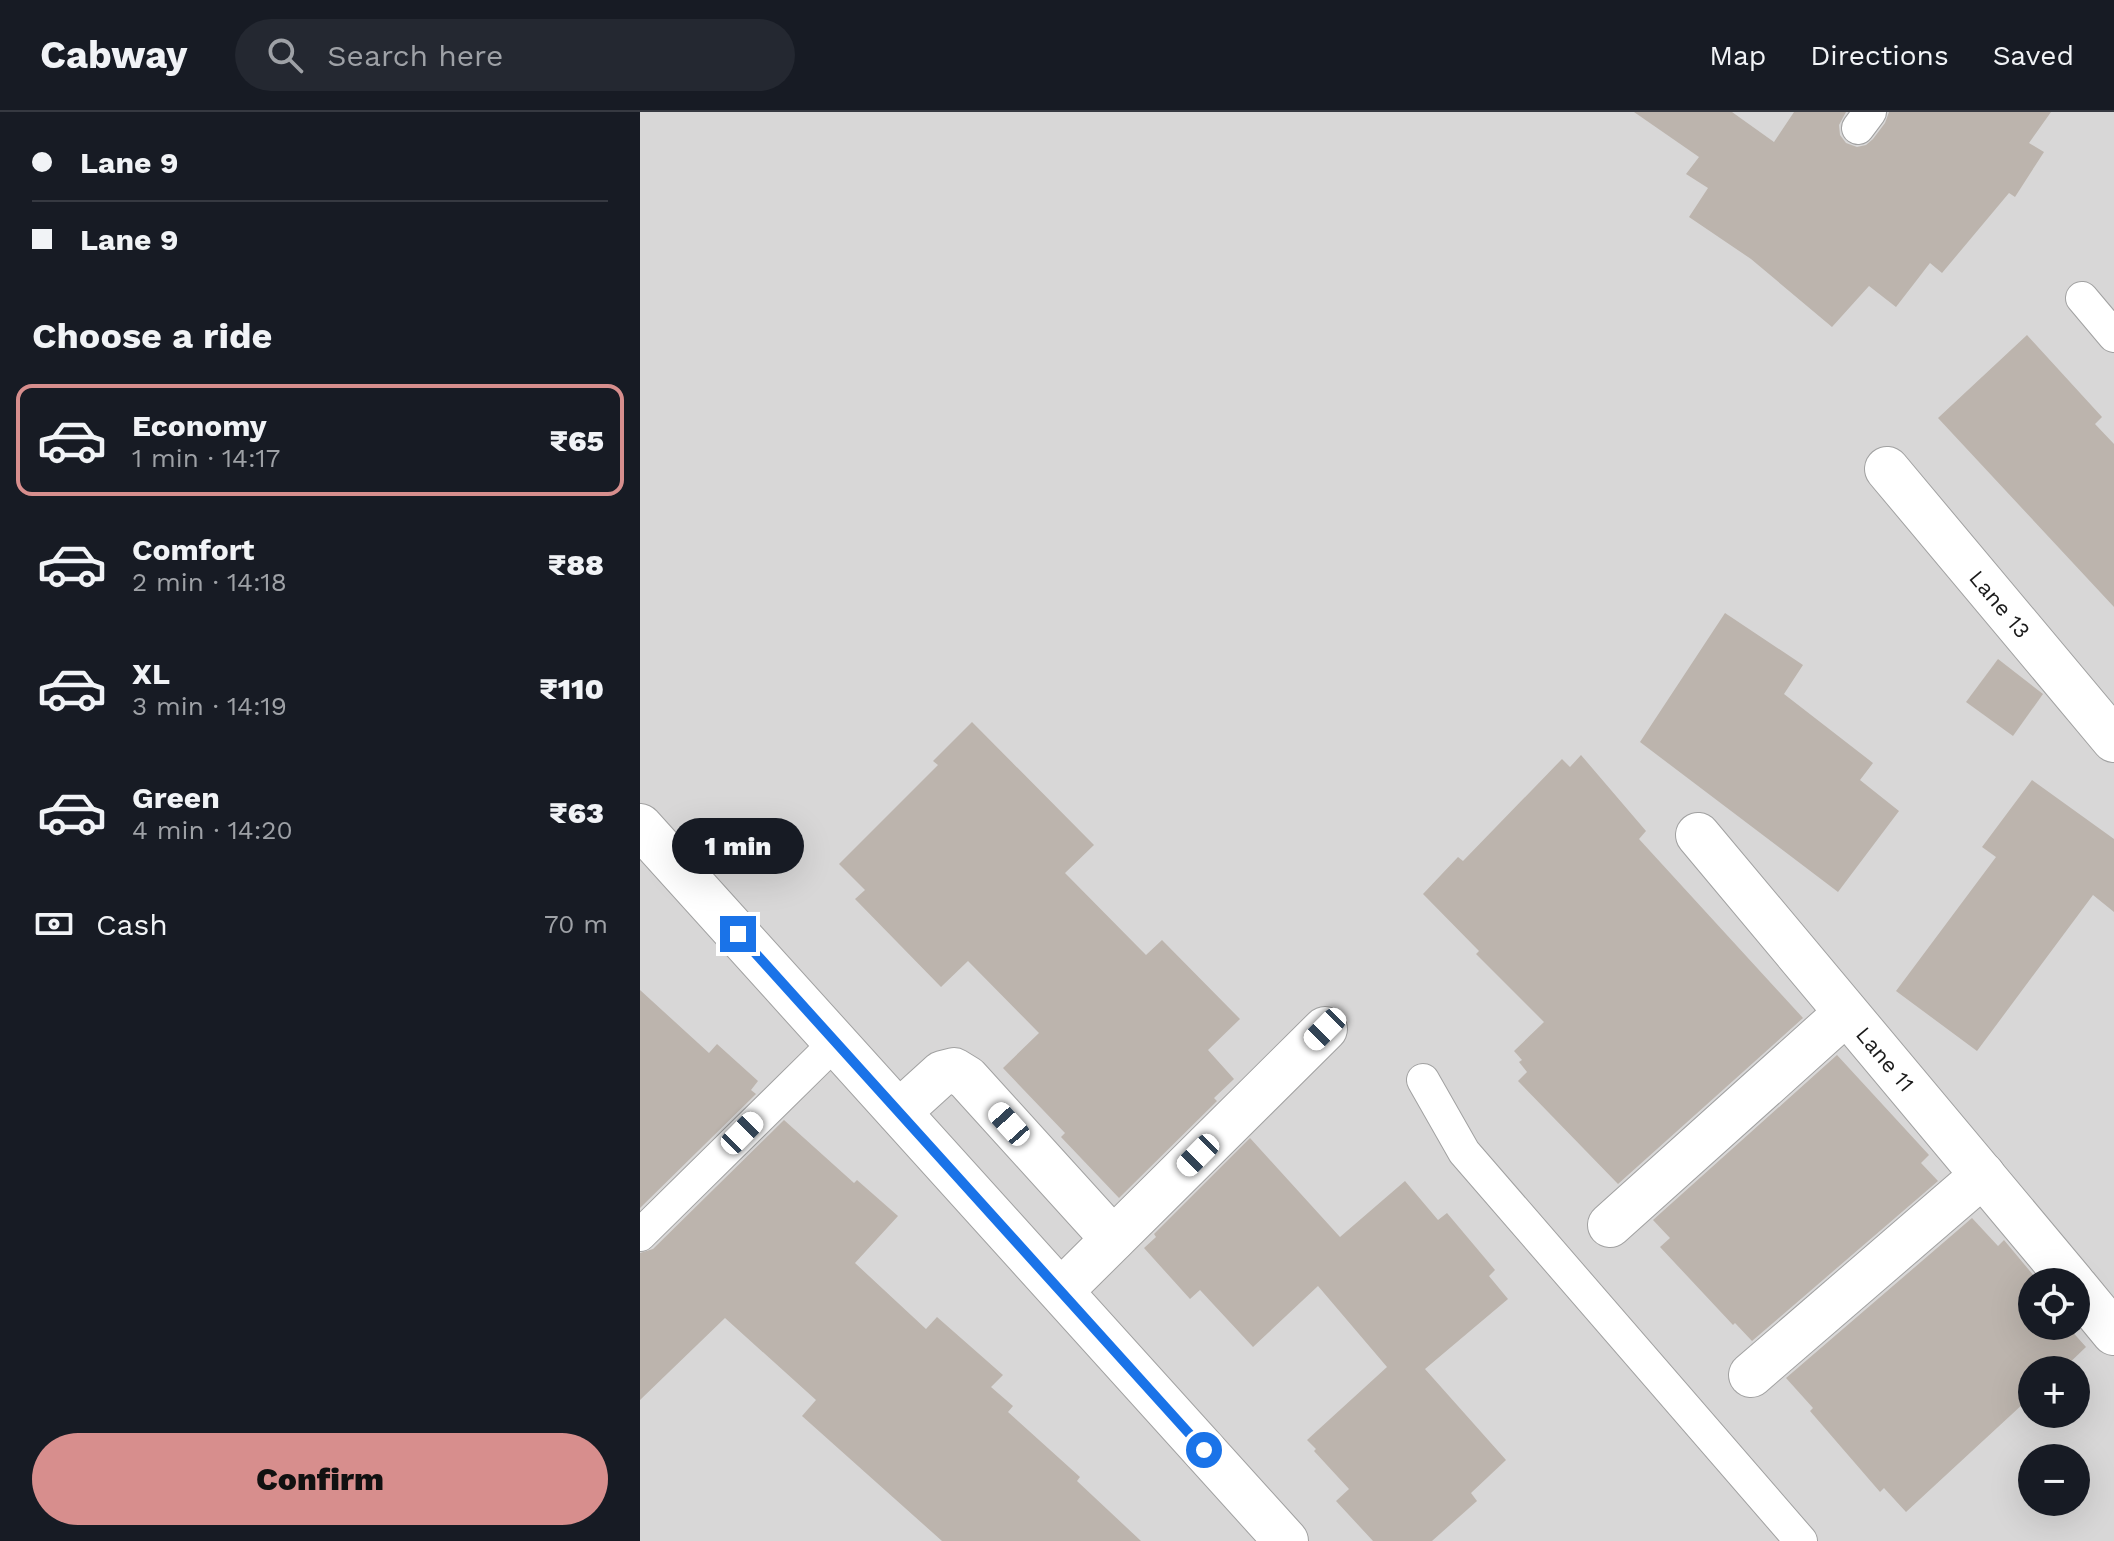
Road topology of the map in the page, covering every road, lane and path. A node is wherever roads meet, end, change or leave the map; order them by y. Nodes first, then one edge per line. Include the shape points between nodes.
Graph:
1 (2082, 298) dead end
2 (2114, 336) edge
3 (1887, 469) dead end
4 (2114, 740) edge
5 (640, 826) edge
6 (1698, 835) dead end
7 (1846, 1013) junction
8 (1325, 1029) dead end
9 (836, 1042) junction
10 (1423, 1080) dead end
11 (899, 1112) junction
12 (1983, 1175) junction
13 (1610, 1225) dead end
14 (640, 1235) edge
15 (1113, 1239) junction
16 (2060, 1268) edge
17 (1061, 1291) junction
18 (2090, 1304) edge
19 (2114, 1333) edge
20 (1751, 1375) dead end
21 (1286, 1541) edge
22 (1801, 1541) edge

1 - 2 lane
3 - 4 street, Lane 13
5 - 9 street
6 - 7 street, Lane 11
7 - 12 street, Lane 11
7 - 13 street
8 - 15 street
9 - 11 street
9 - 14 lane
10 - 22 lane via 1464,1152
11 - 15 street via 942,1073 954,1070
11 - 17 street
12 - 16 street, Lane 11
12 - 20 street
15 - 17 street
17 - 21 street
18 - 19 street

